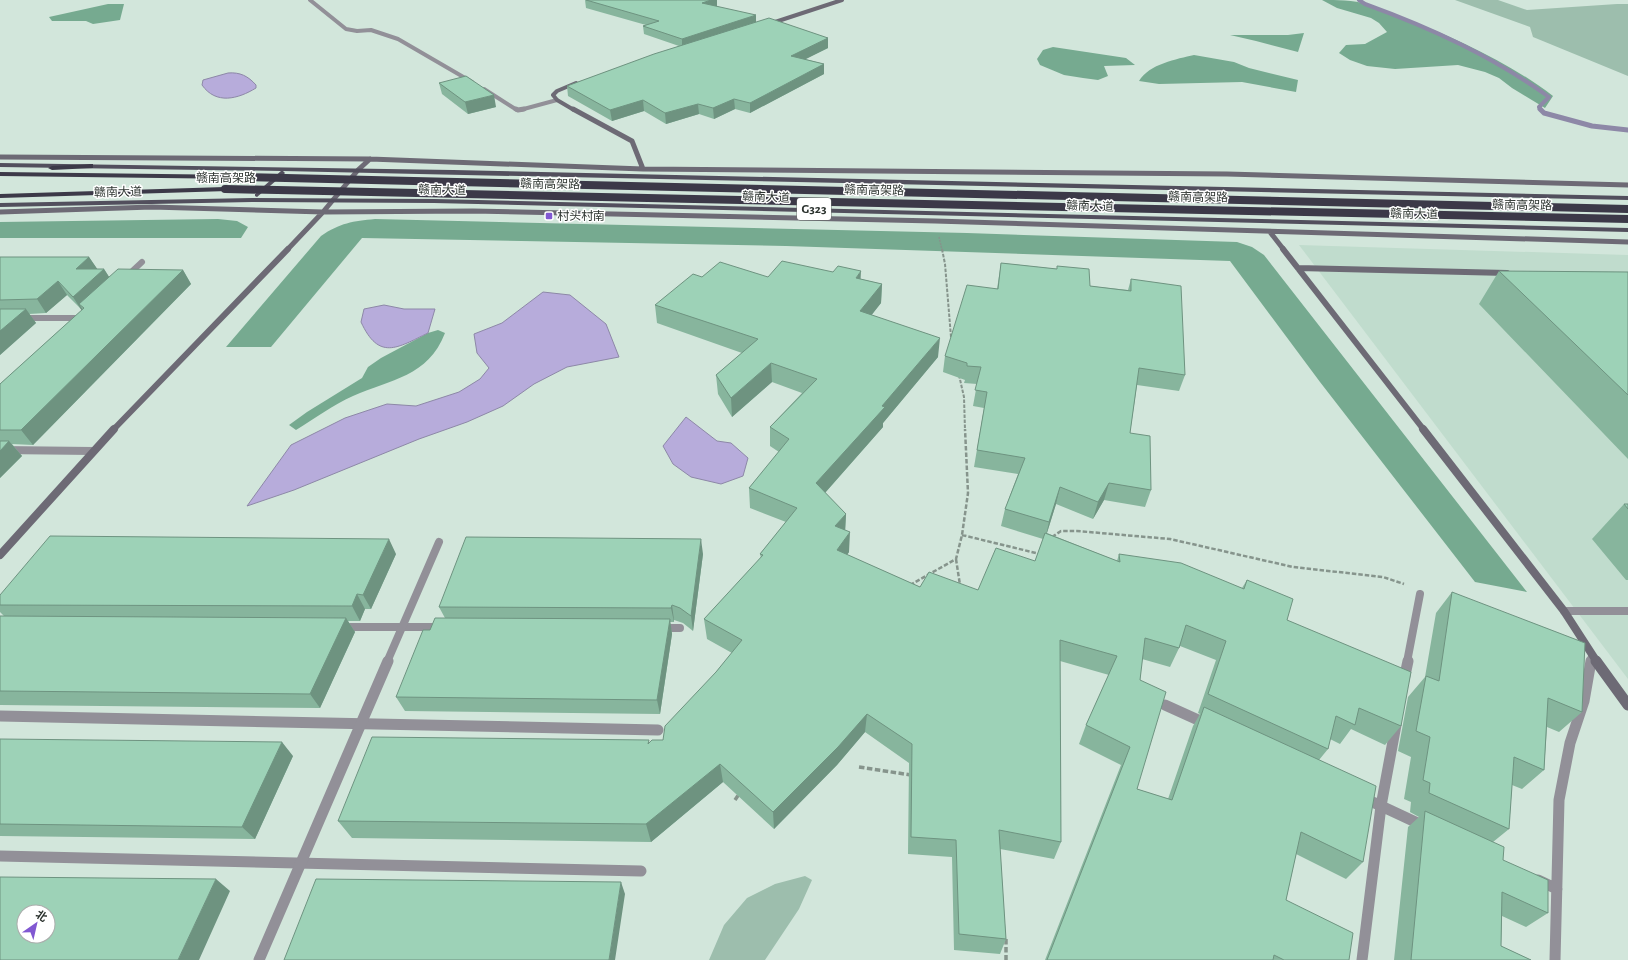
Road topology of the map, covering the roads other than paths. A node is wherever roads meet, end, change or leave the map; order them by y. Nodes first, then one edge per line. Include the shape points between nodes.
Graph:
1 (310, 0) edge
2 (842, 0) edge
3 (761, 26) edge
4 (580, 82) edge
5 (557, 100) junction
6 (0, 157) edge
7 (370, 159) junction
8 (0, 165) edge
9 (90, 166) junction
10 (286, 168) junction
11 (643, 169) junction
12 (0, 170) edge
13 (358, 170) junction
14 (453, 172) junction
15 (0, 174) edge
16 (1628, 185) edge
17 (0, 196) edge
18 (1628, 198) edge
19 (252, 200) junction
20 (332, 200) junction
21 (434, 201) junction
22 (0, 205) edge
23 (1628, 209) edge
24 (0, 212) edge
25 (323, 212) junction
26 (1628, 219) edge
27 (1628, 230) edge
28 (1270, 232) junction
29 (1628, 242) edge
30 (142, 262) dead end
31 (1298, 268) junction
32 (1518, 273) edge
33 (120, 282) edge
34 (87, 313) edge
35 (15, 318) edge
36 (82, 318) junction
37 (71, 328) edge
38 (0, 450) edge
39 (93, 451) junction
40 (439, 542) dead end
41 (0, 555) edge
42 (1420, 594) road end
43 (1564, 610) junction
44 (1628, 611) edge
45 (332, 627) edge
46 (403, 627) junction
47 (450, 627) edge
48 (649, 628) edge
49 (680, 628) dead end
50 (1592, 656) junction
51 (1403, 688) edge
52 (1165, 705) edge
53 (1628, 705) edge
54 (1398, 712) edge
55 (0, 716) edge
56 (361, 724) junction
57 (1215, 728) edge
58 (658, 730) dead end
59 (1352, 793) edge
60 (1381, 806) junction
61 (1430, 829) edge
62 (0, 856) edge
63 (301, 863) junction
64 (641, 871) dead end
65 (1529, 875) edge
66 (1557, 889) junction
67 (259, 960) edge
68 (1362, 960) edge
69 (1555, 960) edge

1 - 5 street via 346,29 371,30 398,39 518,110
2 - 3 street
4 - 5 street via 557,91 553,95
5 - 11 street via 632,141
6 - 7 street
7 - 11 street
7 - 13 street
8 - 9 main road, 赣南大道 / G323
9 - 10 main road, 赣南大道 / G323
9 - 12 highway
10 - 13 main road, 赣南大道 / G323
10 - 19 main road
11 - 16 street via 1227,174
13 - 14 main road, 赣南大道 / G323
13 - 20 street
14 - 18 main road, 赣南大道 / G323
14 - 21 main road
15 - 23 highway, 赣南高架路, bridge via 242,177
17 - 26 highway, 赣南高架路, bridge via 225,189
19 - 20 main road, 赣南大道 / G323
19 - 22 main road, 赣南大道 / G323
20 - 21 main road, 赣南大道 / G323
20 - 25 street
21 - 27 main road, 赣南大道 / G323
24 - 25 street via 152,207
25 - 28 street via 472,211 935,221
25 - 39 street
28 - 29 street
28 - 31 street
30 - 33 street
31 - 32 street
31 - 43 street
34 - 36 street
35 - 36 street
36 - 37 street
38 - 39 street
39 - 41 street
40 - 46 street
42 - 51 street
43 - 44 street
43 - 50 street
45 - 46 street
46 - 47 street
46 - 56 street
48 - 49 street
50 - 53 street
50 - 66 street via 1584,701 1570,743 1559,800
52 - 57 street
54 - 60 street
55 - 56 street
56 - 58 street
56 - 63 street
59 - 60 street
60 - 61 street
60 - 68 street
62 - 63 street
63 - 64 street
63 - 67 street
65 - 66 street
66 - 69 street

